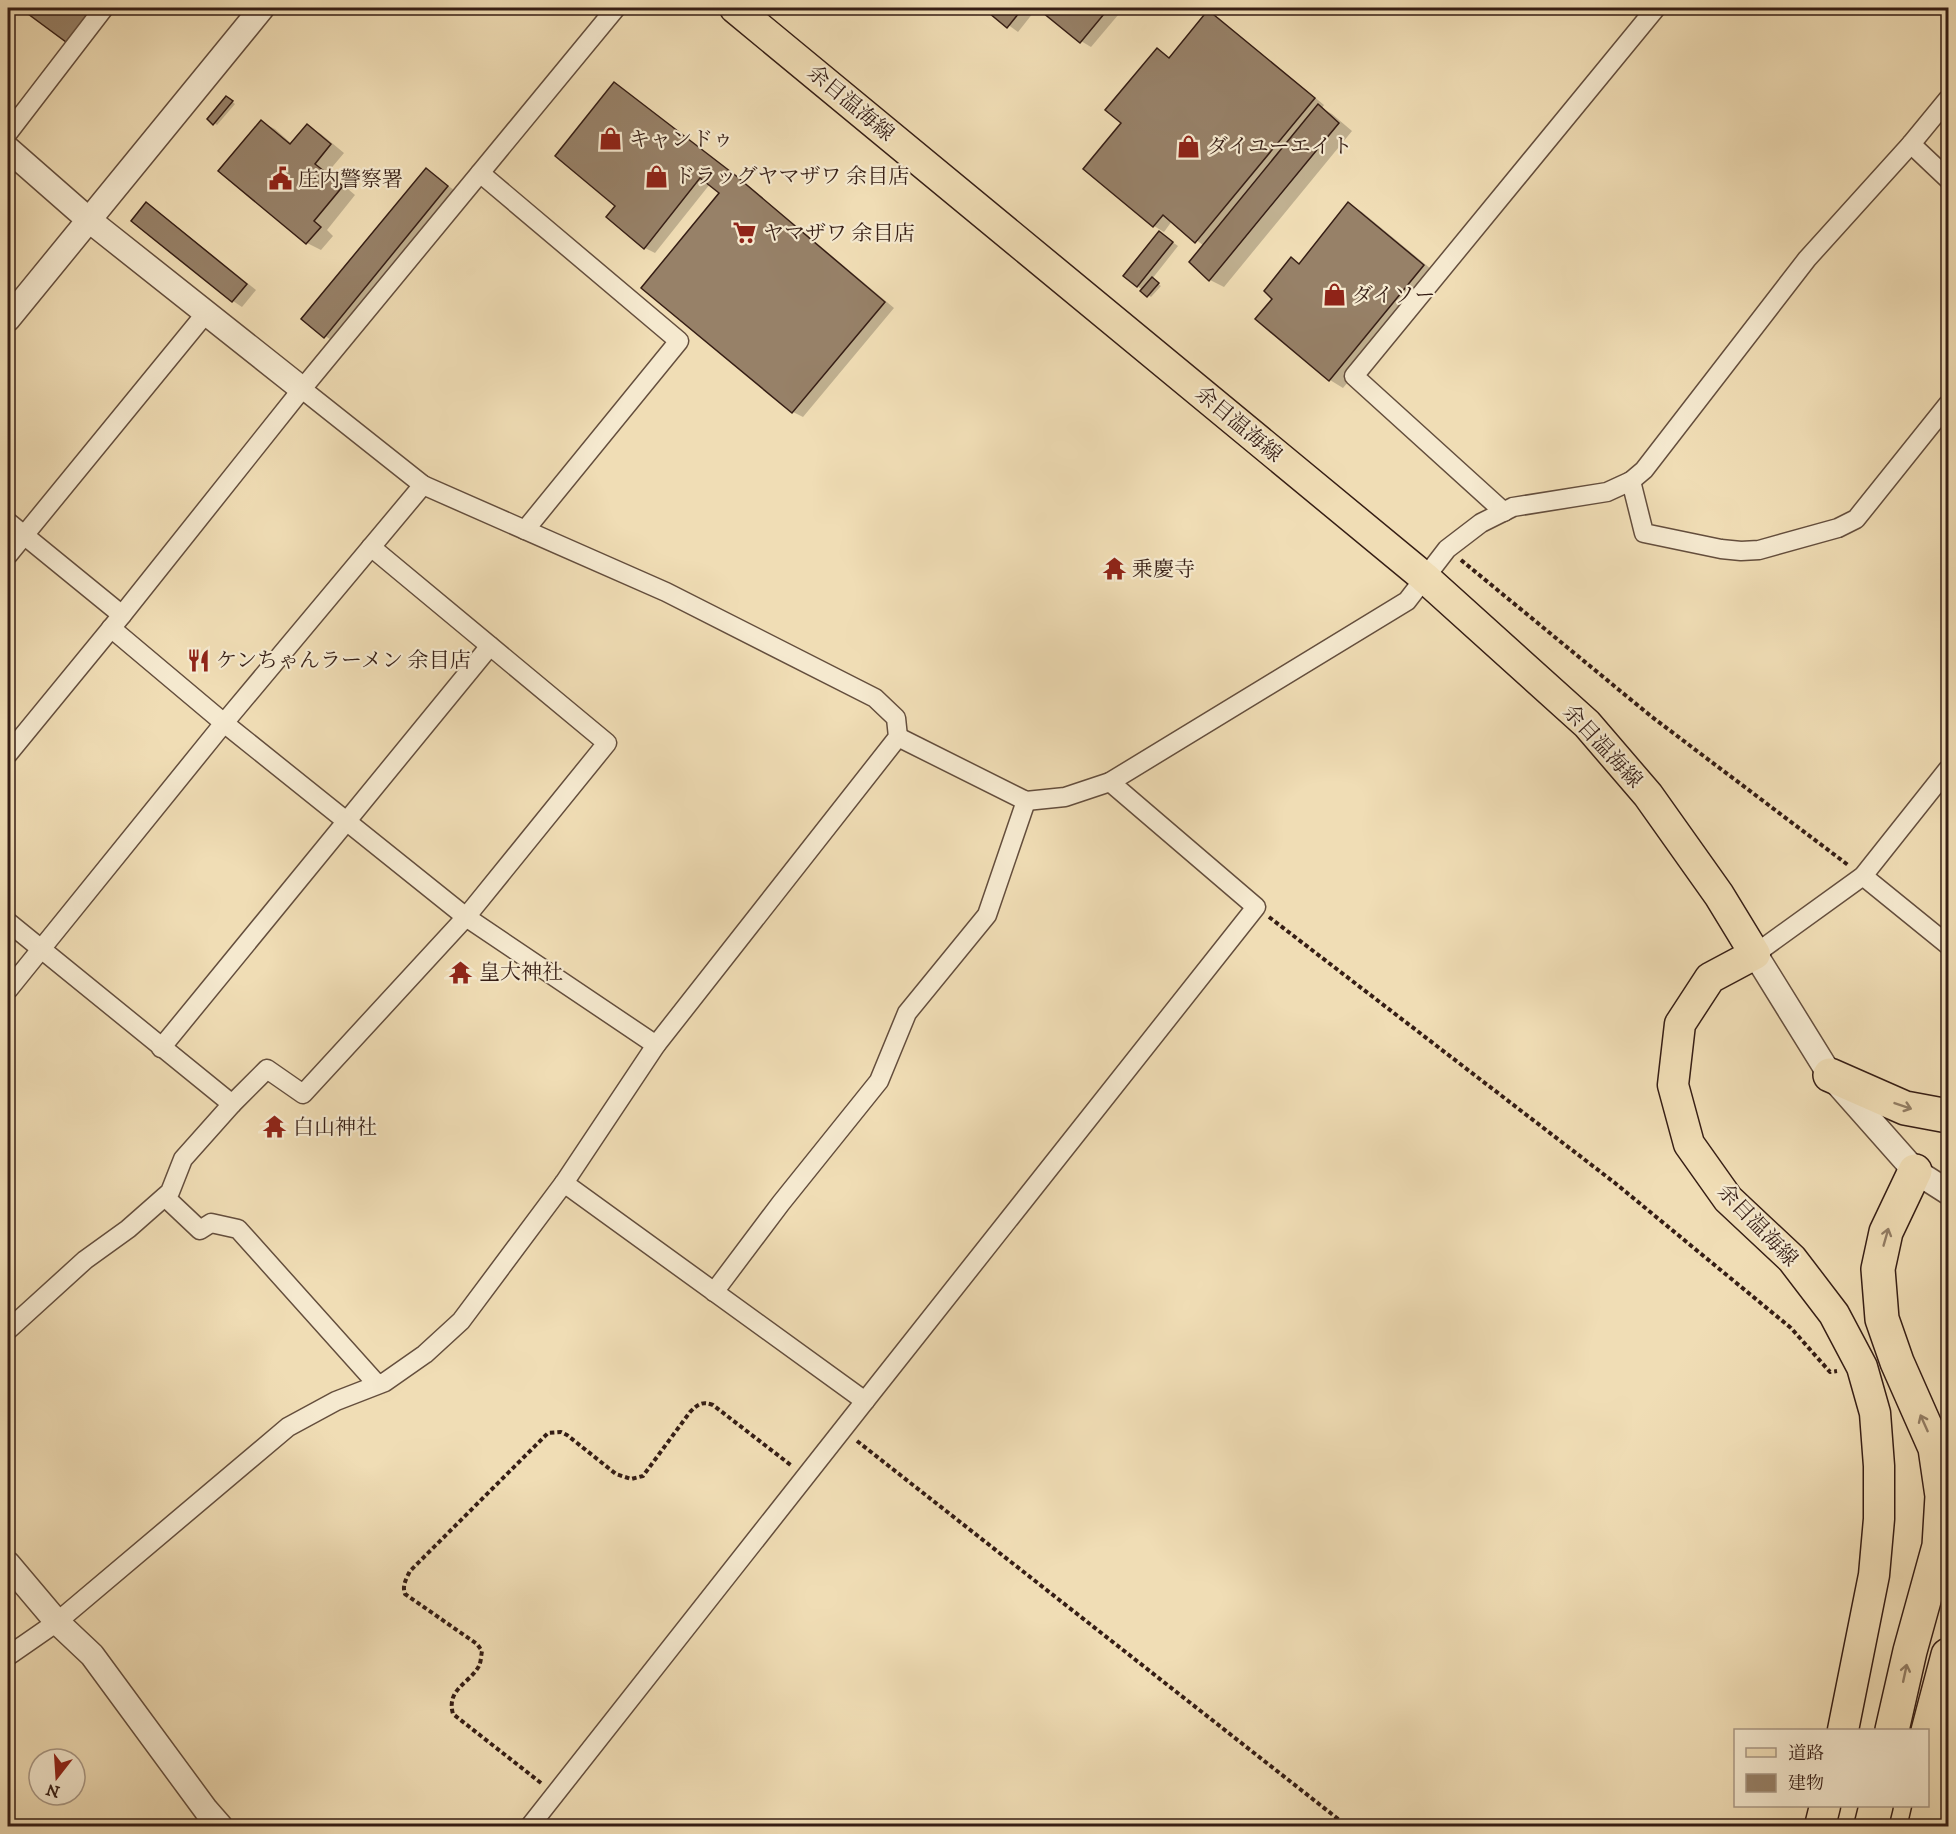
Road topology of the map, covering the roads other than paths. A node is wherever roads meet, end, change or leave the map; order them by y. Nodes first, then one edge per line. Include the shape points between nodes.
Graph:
1 (104, 8) edge
2 (262, 8) edge
3 (616, 8) edge
4 (735, 8) edge
5 (1656, 8) edge
6 (1948, 99) edge
7 (8, 133) edge
8 (1911, 144) junction
9 (8, 149) edge
10 (480, 173) junction
11 (1948, 179) edge
12 (89, 220) junction
13 (206, 313) junction
14 (8, 319) edge
15 (302, 389) junction
16 (1948, 404) edge
17 (1631, 481) junction
18 (423, 485) junction
19 (1504, 512) junction
20 (8, 522) edge
21 (525, 530) junction
22 (24, 535) junction
23 (371, 547) junction
24 (8, 555) edge
25 (1424, 577) junction
26 (116, 622) junction
27 (490, 646) junction
28 (224, 723) junction
29 (898, 737) junction
30 (8, 754) edge
31 (1948, 770) edge
32 (1110, 782) junction
33 (1026, 801) junction
34 (346, 821) junction
35 (1863, 876) junction
36 (466, 917) junction
37 (8, 922) edge
38 (1948, 945) edge
39 (40, 950) junction
40 (1755, 954) junction
41 (8, 990) edge
42 (656, 1045) junction
43 (161, 1048) junction
44 (1830, 1075) junction
45 (232, 1104) junction
46 (1948, 1116) edge
47 (1915, 1171) junction
48 (564, 1183) junction
49 (1948, 1192) edge
50 (165, 1197) junction
51 (714, 1292) junction
52 (8, 1329) edge
53 (377, 1384) junction
54 (865, 1401) junction
55 (8, 1564) edge
56 (57, 1622) junction
57 (1948, 1655) edge
58 (8, 1656) edge
59 (1948, 1728) edge
60 (1843, 1729) edge
61 (1892, 1729) edge
62 (1929, 1729) edge
63 (1825, 1807) edge
64 (1876, 1807) edge
65 (1909, 1807) edge
66 (220, 1827) edge
67 (530, 1827) edge
68 (1820, 1827) edge
69 (1871, 1827) edge
70 (1904, 1827) edge
71 (1925, 1827) edge

1 - 7 street
2 - 12 street
3 - 10 street
4 - 25 main road, 余目温海線
5 - 19 street via 1354,376
6 - 8 street
8 - 11 street
8 - 17 street via 1807,259 1644,470
9 - 12 street
10 - 15 street
10 - 21 street via 679,341
12 - 13 street
12 - 14 street
13 - 15 street
13 - 22 street
15 - 18 street
15 - 26 street
16 - 17 street via 1856,519 1759,550 1721,549 1644,533
17 - 19 street via 1607,492 1535,502
18 - 21 street
18 - 23 street
19 - 25 street via 1447,549
20 - 22 street
21 - 29 street via 666,592 875,698 896,718
22 - 24 street
22 - 26 street
23 - 27 street
23 - 28 street
25 - 32 street via 1407,602
25 - 40 main road, 余目温海線 via 1587,724 1648,795 1719,895
26 - 28 street
26 - 30 street
27 - 34 street
27 - 36 street via 607,743
28 - 34 street
28 - 39 street
29 - 33 street
29 - 42 street
31 - 35 street
32 - 33 street via 1065,797
32 - 54 street via 1256,908
33 - 51 street via 987,915 907,1013 879,1081
34 - 36 street
34 - 43 street
35 - 38 street
35 - 40 street
36 - 42 street
36 - 45 street via 303,1094 267,1069
37 - 39 street
39 - 41 street
39 - 43 street
40 - 44 street
40 - 60 main road, 余目温海線 via 1710,978 1680,1024 1673,1085 1689,1144 1728,1199 1792,1259 1834,1314 1862,1367 1875,1413 1879,1520 1874,1575
42 - 48 street
43 - 45 street
44 -> 46 highway via 1905,1108
44 - 47 street
45 - 50 street via 183,1159 171,1192
47 - 49 street
61 -> 47 highway via 1939,1546 1942,1496 1935,1448 1882,1319 1878,1269 1886,1232
48 - 51 street
48 - 53 street via 461,1321 425,1354
50 - 52 street via 85,1260
50 - 53 street via 200,1230 211,1223 238,1229
51 - 54 street
53 - 56 street via 288,1427
54 - 67 street
55 - 56 street
56 - 58 street
56 - 66 street via 92,1655
57 - 62 highway
59 - 71 highway
63 - 68 main road
64 - 69 highway
65 - 70 highway

